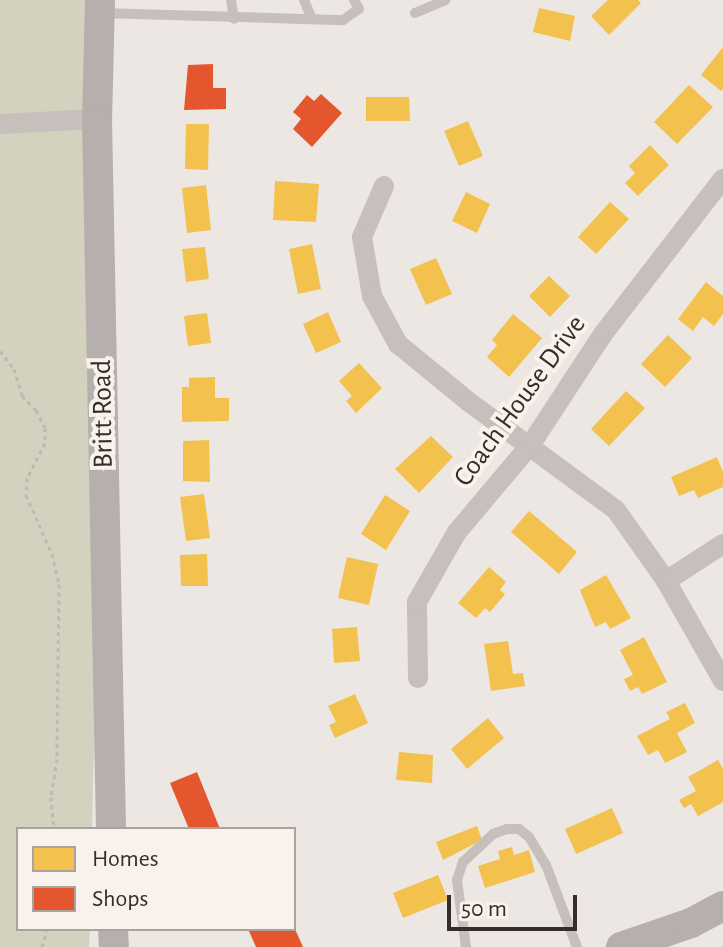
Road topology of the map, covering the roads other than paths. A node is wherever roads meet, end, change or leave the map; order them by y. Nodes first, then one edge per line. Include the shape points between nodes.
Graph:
1 (231, 0) edge
2 (304, 0) edge
3 (354, 0) edge
4 (445, 0) edge
5 (100, 7) edge
6 (415, 13) dead end
7 (234, 19) junction
8 (312, 19) junction
9 (97, 119) junction
10 (0, 124) edge
11 (723, 179) edge
12 (384, 186) dead end
13 (531, 444) junction
14 (723, 544) edge
15 (666, 581) junction
16 (418, 678) dead end
17 (723, 681) edge
18 (111, 827) edge
19 (723, 906) edge
20 (466, 947) edge
21 (577, 947) edge
22 (621, 947) edge

1 - 7 lane
2 - 8 lane
3 - 8 lane via 359,9 343,20
4 - 6 lane
5 - 7 lane
5 - 9 street, Britt Road
7 - 8 lane
9 - 10 street
9 - 18 street, Britt Road
11 - 13 street, Coach House Drive via 603,334
12 - 13 street via 362,237 372,296 398,344
13 - 15 street via 616,510
13 - 16 street, Coach House Drive via 457,532 417,602
14 - 15 street
15 - 17 street
19 - 22 street
20 - 21 lane via 457,880 463,862 493,834 519,829 546,865

